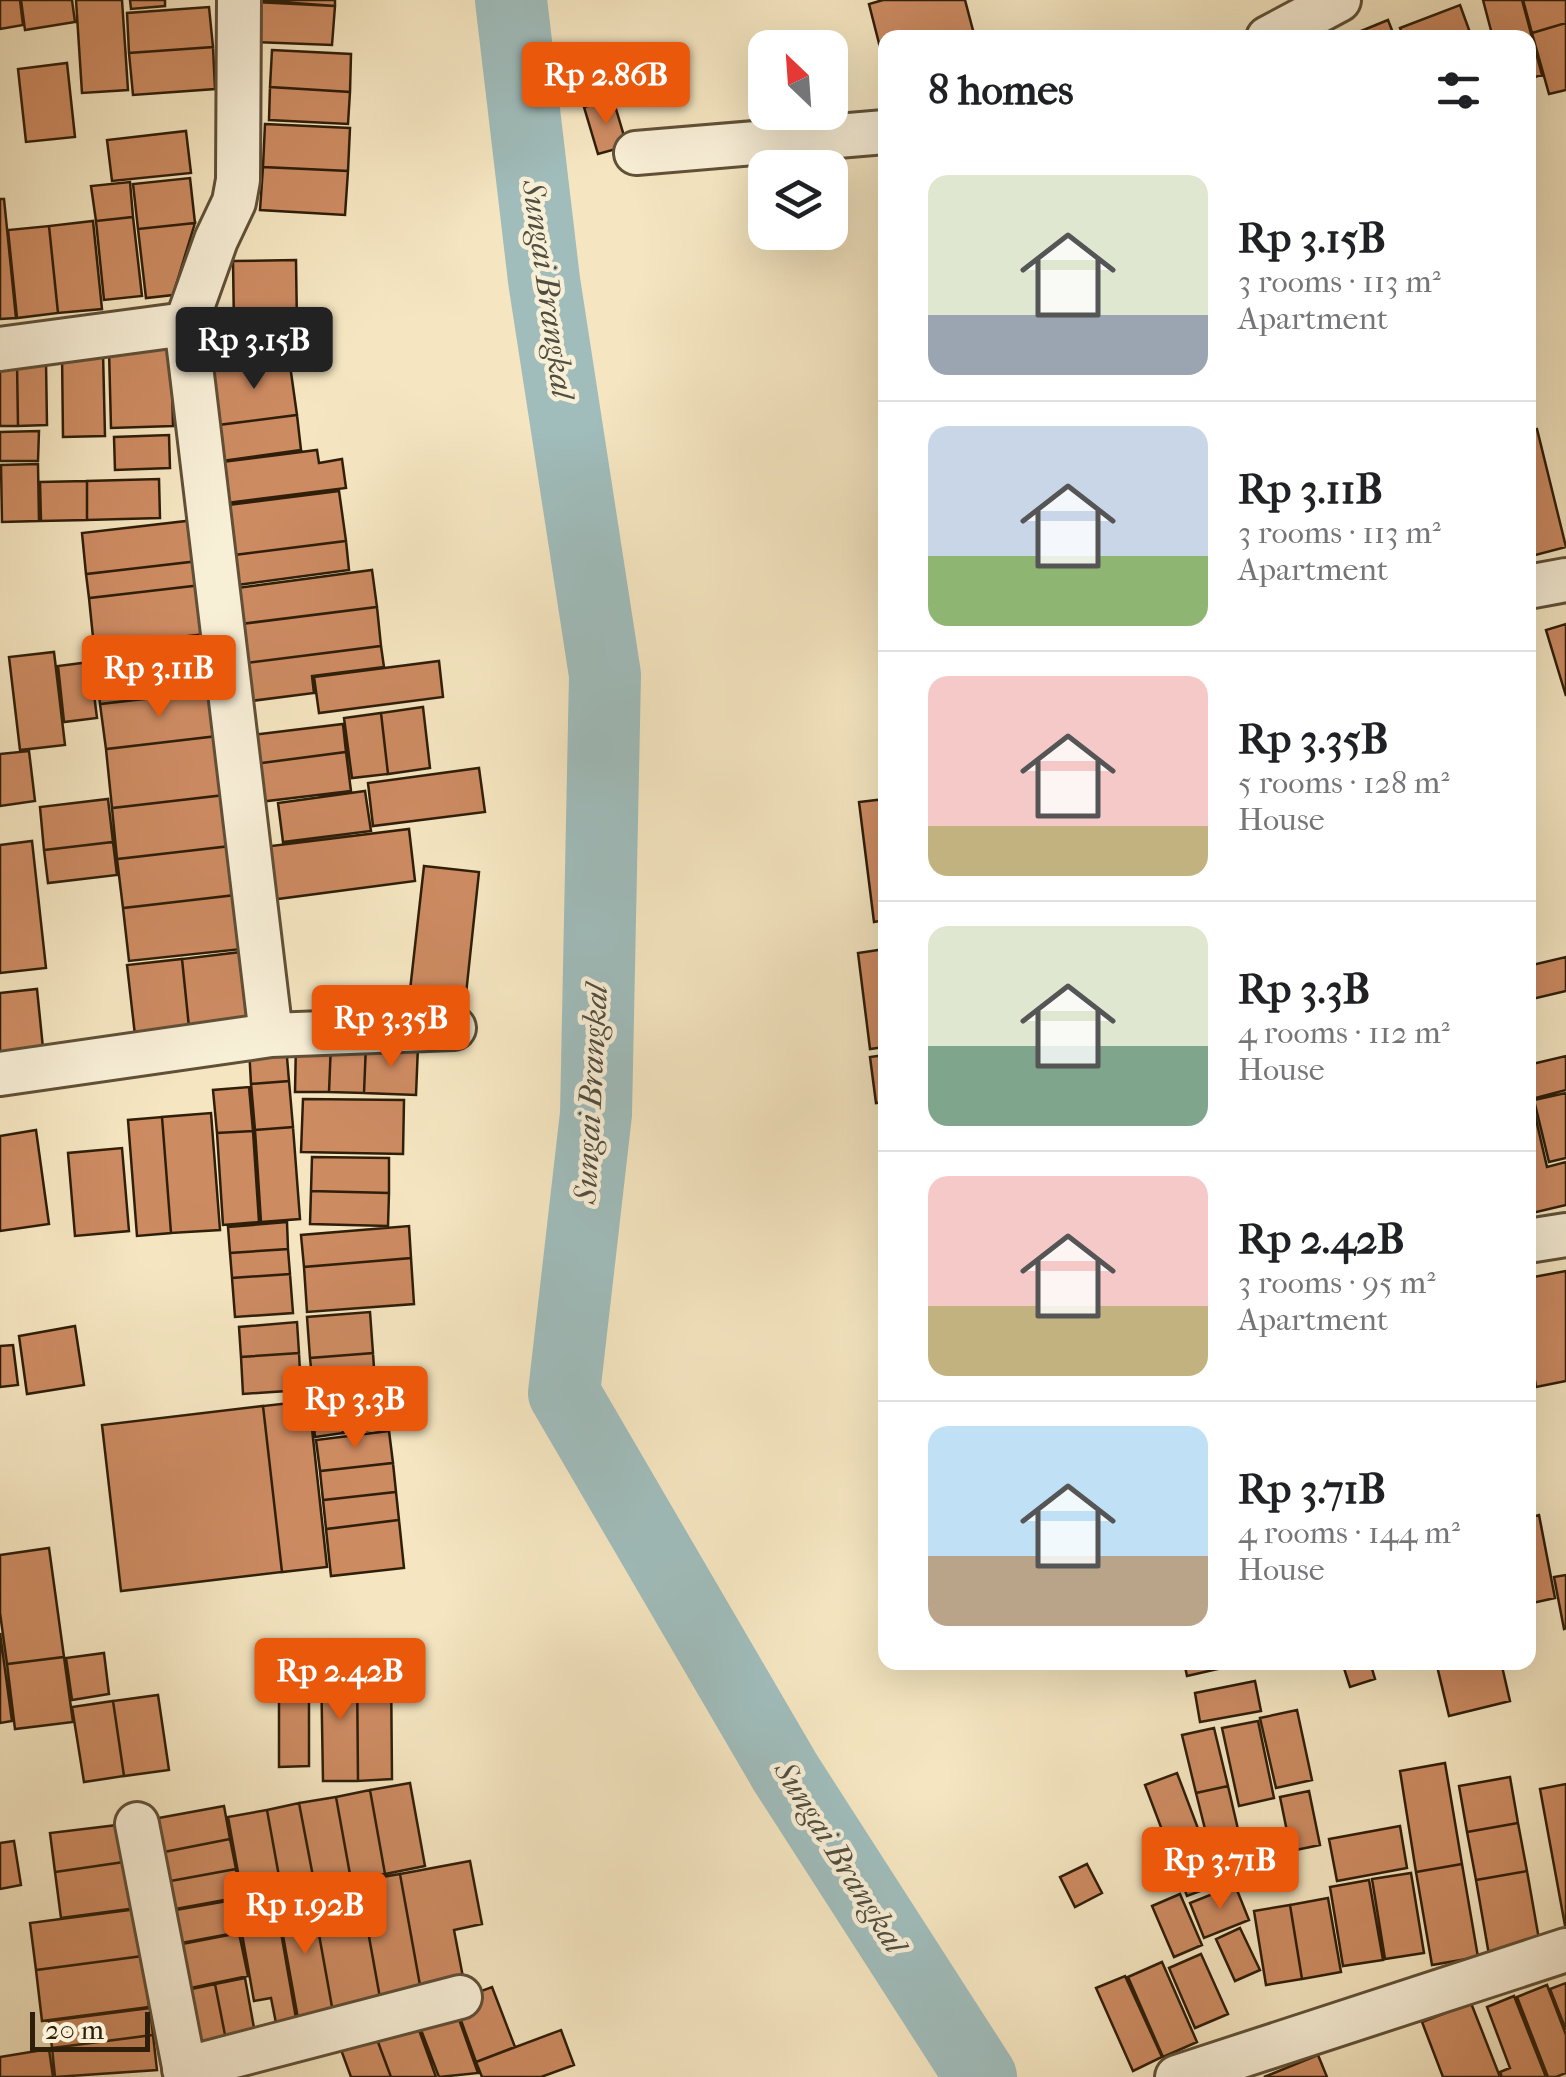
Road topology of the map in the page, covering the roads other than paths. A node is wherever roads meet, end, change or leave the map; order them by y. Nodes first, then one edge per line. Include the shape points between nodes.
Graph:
1 (239, 0) edge
2 (1339, 0) edge
3 (1283, 30) edge
4 (878, 133) edge
5 (636, 153) dead end
6 (186, 324) junction
7 (0, 348) edge
8 (1566, 580) edge
9 (1536, 585) edge
10 (454, 1028) dead end
11 (272, 1035) junction
12 (0, 1074) edge
13 (1566, 1235) edge
14 (1536, 1240) edge
15 (137, 1824) dead end
16 (1566, 1950) edge
17 (460, 1997) dead end
18 (185, 2073) edge
19 (1177, 2077) edge

1 - 6 street via 238,180
2 - 3 street
4 - 5 street
6 - 7 street
6 - 11 street
8 - 9 street
10 - 11 street
11 - 12 street
13 - 14 street
15 - 18 street
16 - 19 street
17 - 18 street

